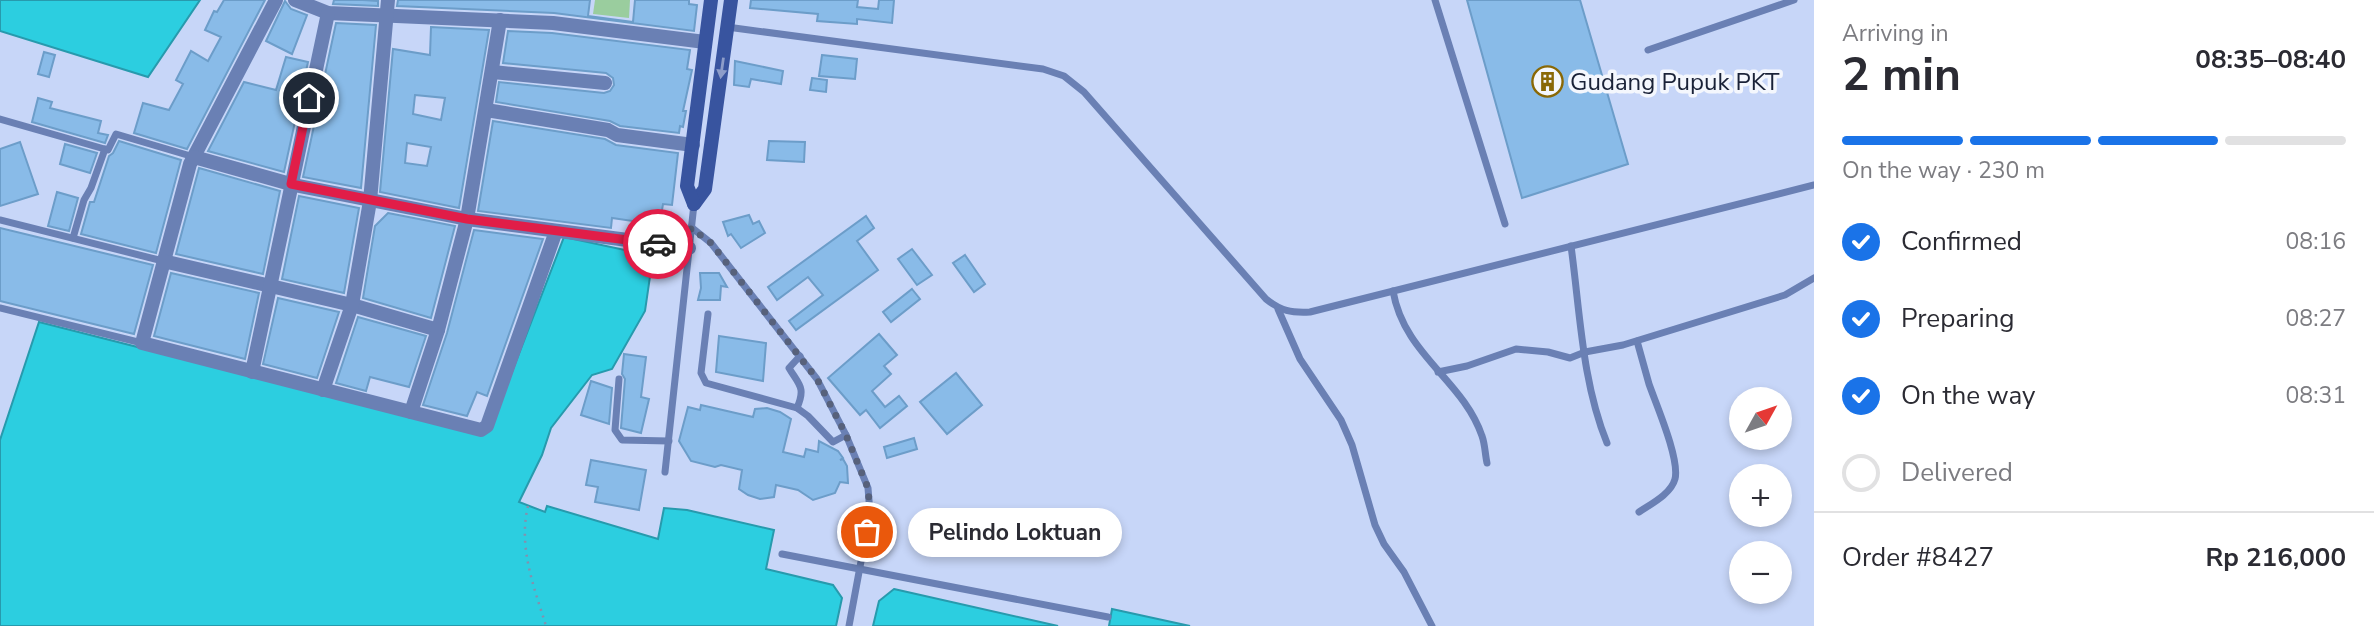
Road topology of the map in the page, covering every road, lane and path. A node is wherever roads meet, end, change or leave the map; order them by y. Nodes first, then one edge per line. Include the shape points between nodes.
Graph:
1 (276, 0) edge
2 (295, 0) edge
3 (388, 0) edge
4 (1435, 0) edge
5 (1794, 0) edge
6 (710, 4) edge
7 (730, 5) edge
8 (328, 12) junction
9 (387, 16) junction
10 (500, 20) junction
11 (727, 26) junction
12 (705, 42) junction
13 (1648, 50) dead end
14 (493, 72) junction
15 (605, 83) dead end
16 (486, 110) junction
17 (0, 119) edge
18 (693, 145) junction
19 (105, 149) junction
20 (194, 157) junction
21 (291, 184) junction
22 (1814, 185) edge
23 (687, 186) junction
24 (705, 189) junction
25 (370, 201) junction
26 (694, 204) junction
27 (467, 219) junction
28 (0, 220) edge
29 (1505, 224) dead end
30 (691, 228) junction
31 (556, 231) junction
32 (73, 238) junction
33 (1571, 246) junction
34 (689, 248) junction
35 (163, 261) junction
36 (1814, 278) edge
37 (270, 286) junction
38 (1394, 291) junction
39 (352, 305) junction
40 (0, 308) edge
41 (1278, 309) junction
42 (708, 314) dead end
43 (438, 330) junction
44 (1637, 341) junction
45 (142, 343) junction
46 (1585, 352) junction
47 (800, 356) junction
48 (252, 372) junction
49 (1438, 372) junction
50 (619, 379) dead end
51 (323, 390) junction
52 (797, 408) junction
53 (411, 412) junction
54 (846, 435) junction
55 (669, 441) junction
56 (1607, 443) dead end
57 (1487, 463) dead end
58 (665, 472) dead end
59 (528, 506) dead end
60 (1639, 512) dead end
61 (782, 554) dead end
62 (860, 569) junction
63 (1108, 617) dead end
64 (546, 626) edge
65 (849, 626) edge
66 (1433, 626) edge

1 - 20 street
2 - 8 street
3 - 9 street
4 - 29 lane
5 - 13 lane
6 - 7 street
6 - 12 street
7 - 11 street
8 - 9 street
8 - 21 street
9 - 10 street
9 - 25 street
10 - 12 street
10 - 14 street
11 -> 24 street
11 - 41 lane via 1029,67 1064,76 1084,92
12 - 18 street
14 - 15 street
14 - 16 street
16 - 18 street
16 - 27 street
17 - 19 lane
18 - 23 street
19 - 20 lane via 110,149 116,134
19 - 32 lane
20 - 21 street
20 - 35 street
21 - 25 street
21 - 37 street
22 - 33 lane
23 - 24 street
23 - 26 street
24 - 26 street
25 - 27 street
25 - 39 street
26 - 30 lane
27 - 31 street
27 - 43 street
28 - 32 lane
30 - 34 lane
30 - 47 lane via 711,243
31 - 34 street
31 - 53 street via 487,426 477,430
32 - 35 lane
33 - 38 lane
33 - 46 lane
34 - 55 lane
35 - 37 street
35 - 45 street
36 - 44 lane via 1785,295
37 - 39 street
37 - 48 street
38 - 41 lane via 1310,312
38 - 49 lane via 1397,311 1412,340
39 - 43 street
39 - 51 street
40 - 45 lane
41 - 66 lane via 1300,359 1341,420 1379,535
42 - 52 lane via 701,373 706,383
43 - 53 street
44 - 46 lane
44 - 60 lane via 1676,471 1674,482 1661,498
45 - 48 street
46 - 49 lane via 1570,358 1516,349
46 - 56 lane via 1597,419
47 - 52 lane via 789,368 802,388
47 - 54 lane
48 - 51 street
49 - 57 lane via 1474,418
50 - 55 lane via 615,430 622,440
51 - 53 street
52 - 54 lane via 833,442
54 - 62 lane via 868,488 870,513
55 - 58 lane
59 - 64 path via 526,559
61 - 62 lane
62 - 63 lane
62 - 65 lane

